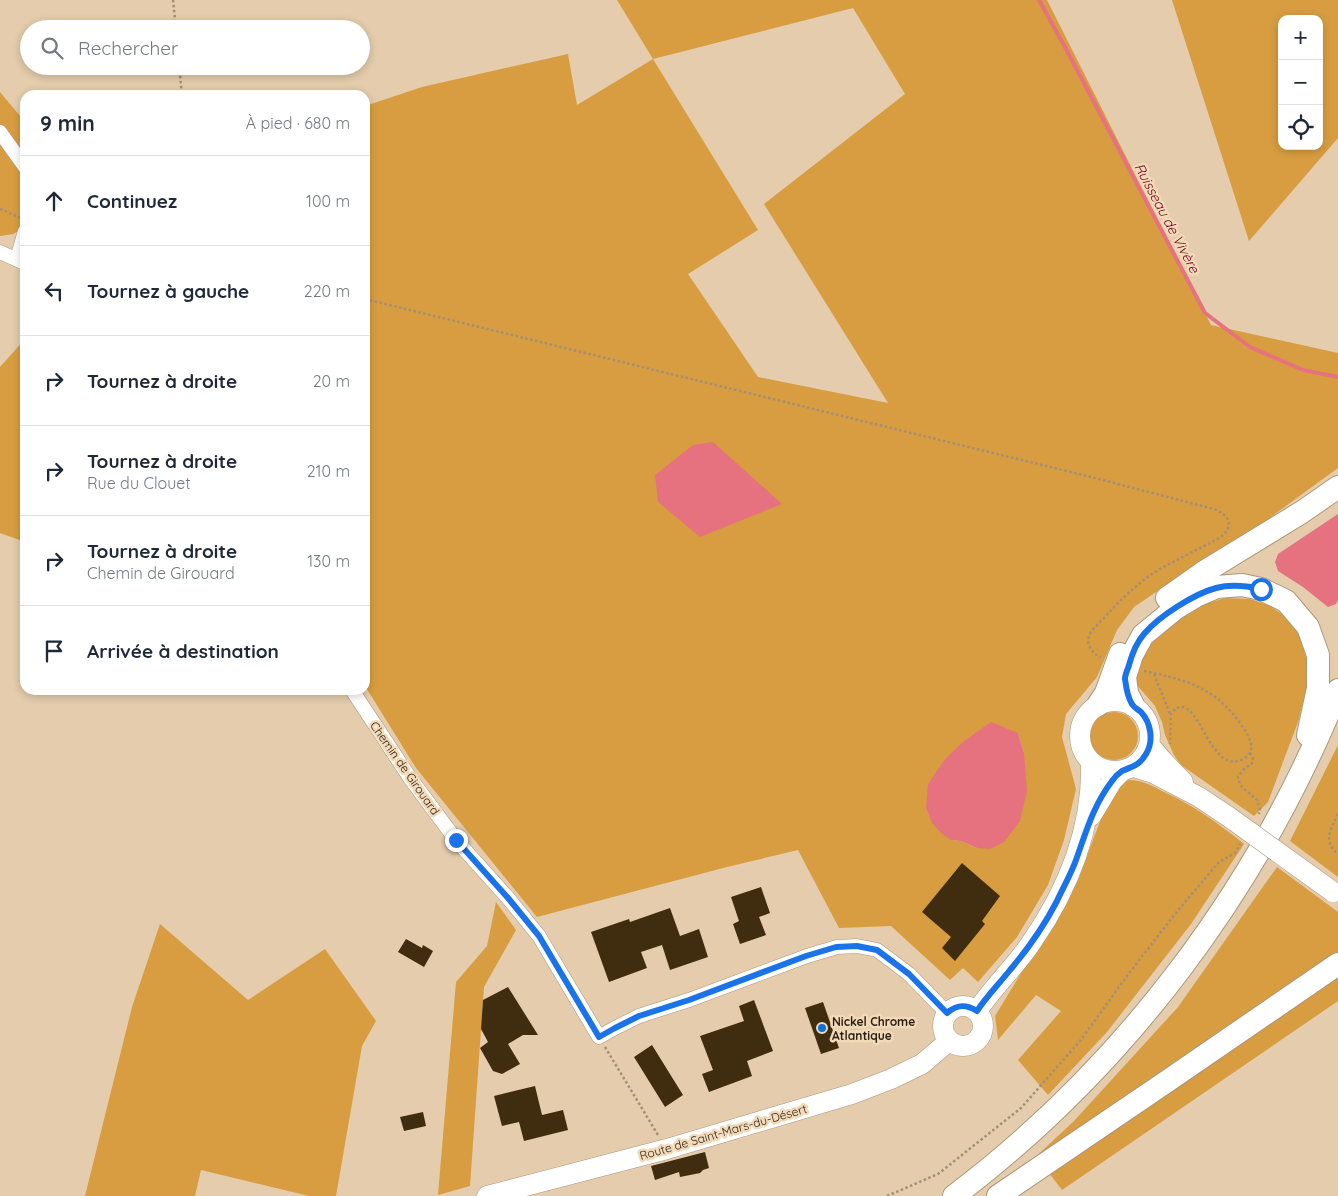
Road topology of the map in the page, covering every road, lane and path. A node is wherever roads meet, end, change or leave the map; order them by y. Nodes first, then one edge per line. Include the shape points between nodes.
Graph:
1 (173, 0) edge
2 (175, 20) edge
3 (180, 75) edge
4 (181, 90) edge
5 (0, 132) edge
6 (20, 160) edge
7 (0, 210) edge
8 (20, 218) edge
9 (0, 252) edge
10 (20, 261) edge
11 (370, 300) edge
12 (1338, 487) edge
13 (1101, 658) dead end
14 (1142, 670) dead end
15 (1154, 673) junction
16 (1338, 690) edge
17 (355, 695) edge
18 (1098, 705) junction
19 (1133, 705) junction
20 (1170, 714) junction
21 (1338, 721) edge
22 (1150, 746) junction
23 (1170, 746) dead end
24 (1250, 753) junction
25 (1091, 762) junction
26 (1128, 769) junction
27 (1199, 798) junction
28 (1259, 814) dead end
29 (1338, 814) edge
30 (1084, 832) junction
31 (1253, 842) junction
32 (1338, 854) edge
33 (1336, 894) edge
34 (1338, 964) edge
35 (977, 1011) junction
36 (947, 1013) junction
37 (599, 1037) junction
38 (948, 1041) junction
39 (667, 1149) junction
40 (487, 1196) edge
41 (887, 1196) edge
42 (954, 1196) edge
43 (973, 1196) edge
44 (998, 1196) edge

1 - 2 path
3 - 4 path
5 - 6 street
7 - 8 path
9 - 10 street
11 - 13 path via 1091,477 1224,514 1229,521 1228,529 1221,537 1150,576 1092,631 1089,645 1092,652
12 - 18 main road via 1153,607 1132,627 1106,693
14 - 15 path
15 - 20 path
15 - 24 path via 1193,684 1216,697 1247,733 1252,748
16 - 31 main road via 1285,806
17 - 37 street, Chemin de Girouard via 456,840 539,936
18 - 19 main road via 1121,701
18 - 25 main road via 1083,721 1080,732 1084,753
19 - 22 main road via 1146,719
19 - 31 main road via 1125,677 1143,635 1196,596 1217,587 1242,585 1261,589 1286,601 1308,626 1318,655 1318,688 1310,729 1265,827
20 - 23 path
20 - 24 path via 1178,708 1191,712 1213,748 1224,759 1236,762
21 - 43 main road via 1299,804 1260,874 1177,993 1120,1060 1060,1122
22 - 26 main road via 1141,761
22 - 27 main road
24 - 28 path via 1252,763 1238,777 1240,785 1257,800
25 - 26 main road via 1111,771
25 - 30 main road via 1089,811
26 - 27 main road via 1153,773
26 - 30 main road via 1112,781
27 - 33 main road, bridge
29 - 32 path via 1329,838 1330,846
30 - 35 main road via 1075,862 1051,910 1031,943
31 - 41 path via 1219,862 1130,972 1080,1042 1021,1108 938,1174
31 - 42 main road via 1229,900 1133,1027 1039,1125
34 - 44 main road
35 - 36 main road via 958,1006
35 - 38 main road via 983,1022 978,1041 966,1046
36 - 37 street via 909,974 877,950 857,946 836,947 639,1016
36 - 38 main road via 943,1030
37 - 39 path
38 - 39 main road, Route de Saint-Mars-du-Désert via 922,1064 852,1094
39 - 40 main road, Route de Saint-Mars-du-Désert

